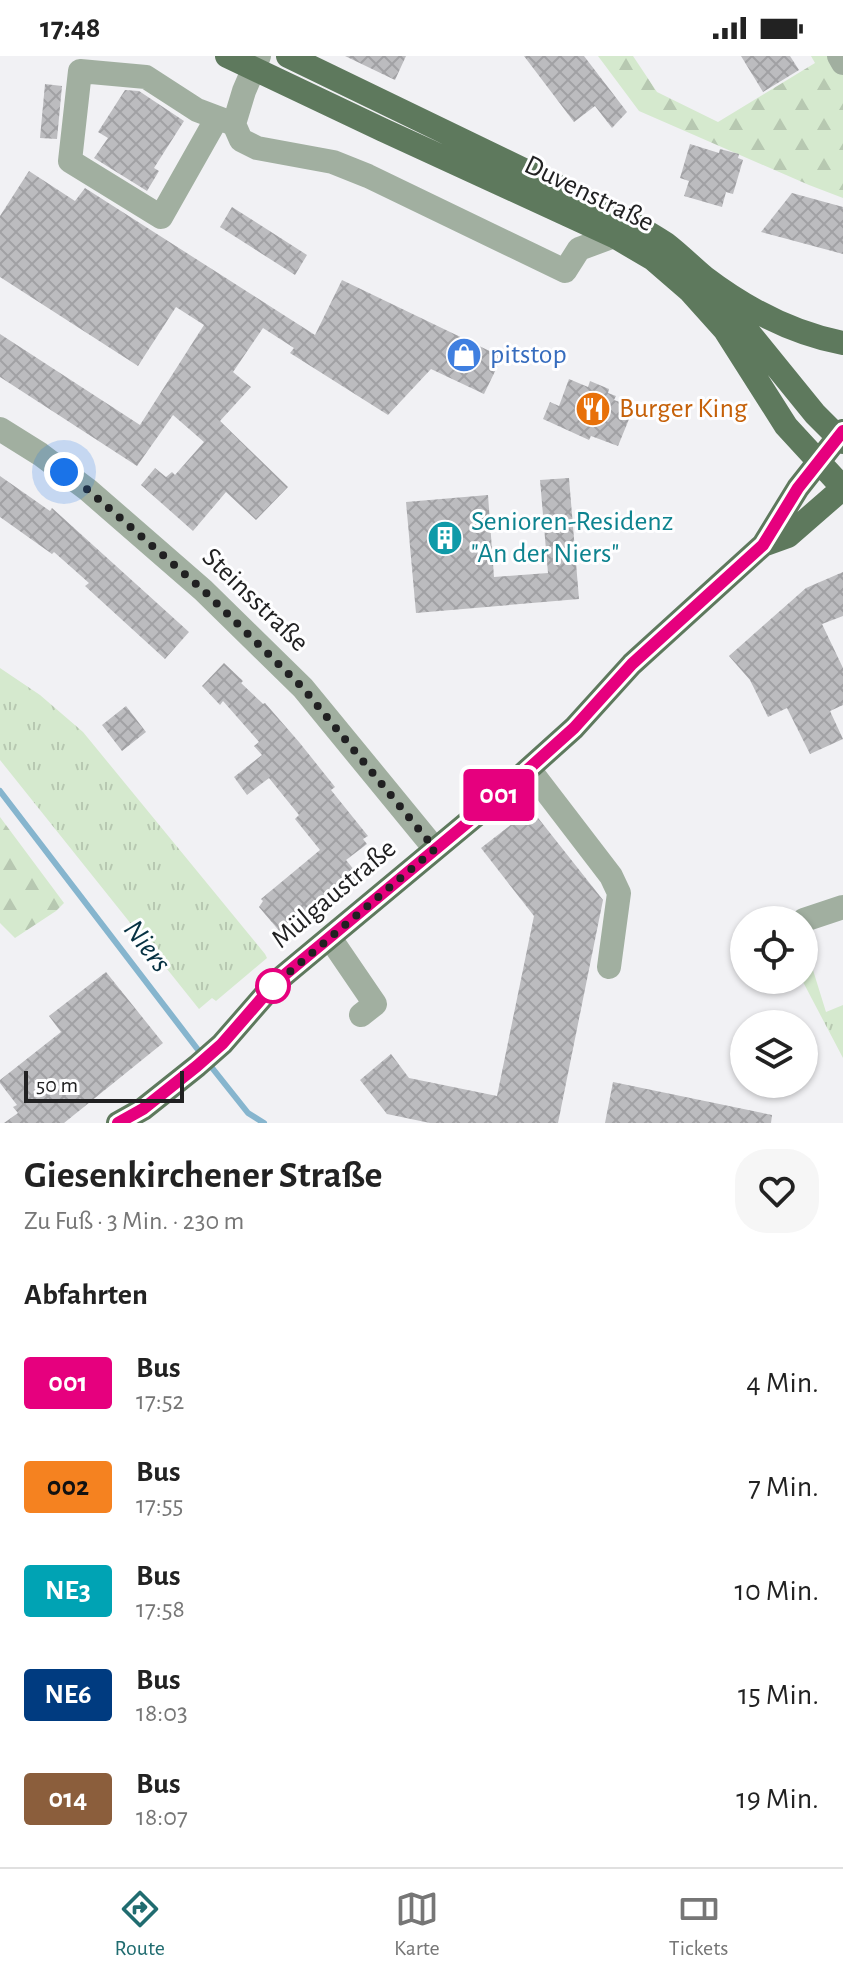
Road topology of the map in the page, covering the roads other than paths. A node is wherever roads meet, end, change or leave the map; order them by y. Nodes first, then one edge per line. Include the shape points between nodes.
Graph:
1 (227, 56) edge
2 (288, 56) edge
3 (839, 56) edge
4 (256, 62) edge
5 (843, 63) edge
6 (226, 121) junction
7 (614, 236) junction
8 (704, 276) junction
9 (843, 343) edge
10 (0, 429) edge
11 (841, 437) edge
12 (818, 462) junction
13 (843, 488) edge
14 (763, 545) junction
15 (529, 769) junction
16 (435, 849) junction
17 (843, 907) edge
18 (818, 915) edge
19 (330, 938) junction
20 (609, 967) dead end
21 (361, 1015) dead end
22 (118, 1123) edge

1 - 4 main road, Duvenstraße
2 - 8 main road, Duvenstraße via 629,221
3 - 5 street
4 - 6 street
4 - 7 main road, Duvenstraße via 383,130
6 - 6 street via 197,110 146,77 80,71 70,161 161,217
6 - 7 street via 241,140 257,148 333,162 565,271 579,249
7 - 12 main road, Duvenstraße via 653,259 690,291 725,330 786,426
8 - 9 main road via 784,326
8 - 11 main road via 815,414
10 - 16 street, Steinsstraße via 88,490 203,590 303,688
11 - 12 main road, Mülgaustraße
12 - 13 main road, Duvenstraße
12 - 14 main road, Mülgaustraße
13 - 14 main road, Mülgaustraße via 788,536
14 - 15 main road, Mülgaustraße via 632,664
15 - 16 main road, Mülgaustraße
15 - 20 street via 619,893
16 - 19 main road, Mülgaustraße
17 - 18 street
19 - 21 street via 375,1004
19 - 22 main road, Mülgaustraße via 276,982 197,1066

